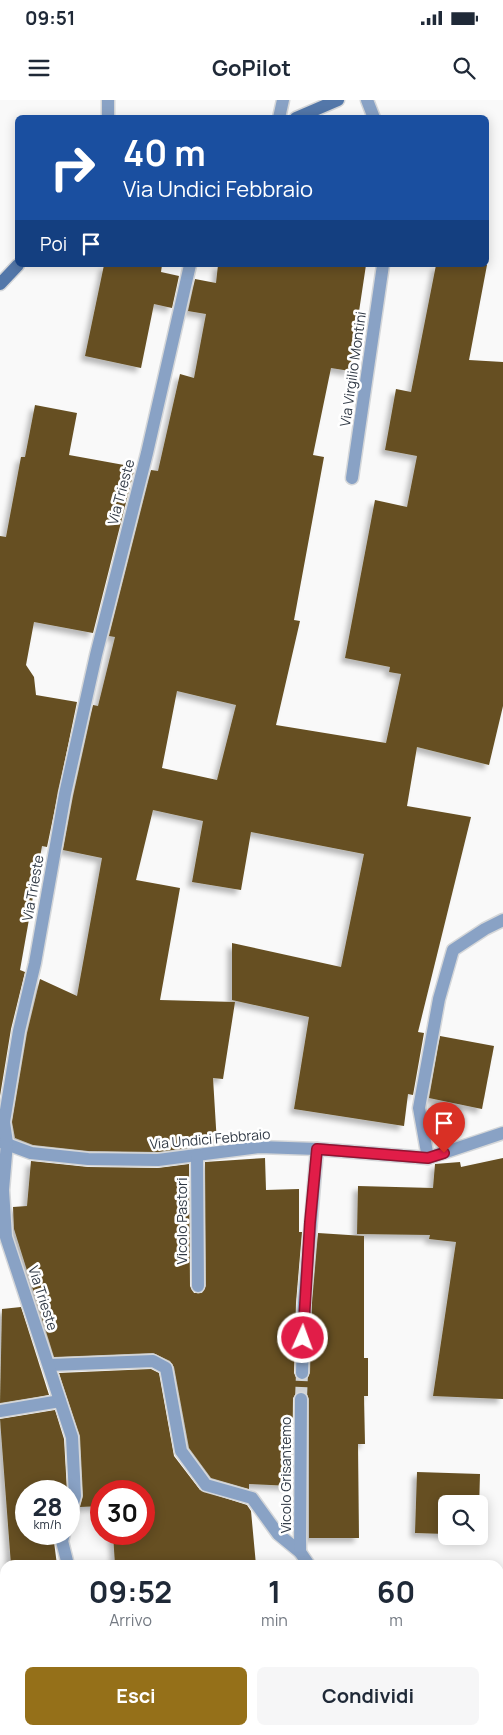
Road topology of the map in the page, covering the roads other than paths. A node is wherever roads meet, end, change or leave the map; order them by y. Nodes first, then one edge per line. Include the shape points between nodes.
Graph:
1 (108, 100) edge
2 (283, 100) edge
3 (338, 100) edge
4 (367, 100) edge
5 (108, 115) edge
6 (280, 115) edge
7 (303, 115) edge
8 (373, 115) edge
9 (16, 267) edge
10 (190, 267) edge
11 (384, 267) edge
12 (0, 284) edge
13 (352, 478) dead end
14 (503, 920) edge
15 (503, 1133) edge
16 (4, 1143) edge
17 (317, 1149) junction
18 (197, 1155) junction
19 (428, 1158) junction
20 (3, 1237) edge
21 (198, 1286) dead end
22 (49, 1365) junction
23 (302, 1373) tunnel mouth
24 (302, 1399) tunnel mouth
25 (60, 1401) junction
26 (0, 1411) edge
27 (73, 1480) edge
28 (63, 1545) edge
29 (300, 1552) junction
30 (67, 1560) edge
31 (306, 1560) edge

1 - 5 street
2 - 6 street
3 - 7 main road
4 - 8 street
9 - 12 main road
10 - 16 street, Via Trieste via 65,794 11,1076
11 - 13 street, Via Virgilio Montini
14 - 19 street via 453,950 439,999 419,1108
15 - 19 street, Via Undici Febbraio
16 - 18 street, Via Undici Febbraio via 31,1153 88,1160 158,1160
16 - 20 street, Via Trieste
17 - 18 street, Via Undici Febbraio via 259,1148
17 - 19 street, Via Undici Febbraio
17 - 23 street via 304,1303
18 - 21 street, Vicolo Pastori
20 - 22 street, Via Trieste
22 - 25 street, Via Trieste
22 - 29 street via 152,1361 166,1368 181,1451 206,1485 252,1498 278,1534
24 - 29 street, Vicolo Grisantemo
25 - 26 street
25 - 27 street, Via Trieste via 72,1437
28 - 30 street
29 - 31 street

